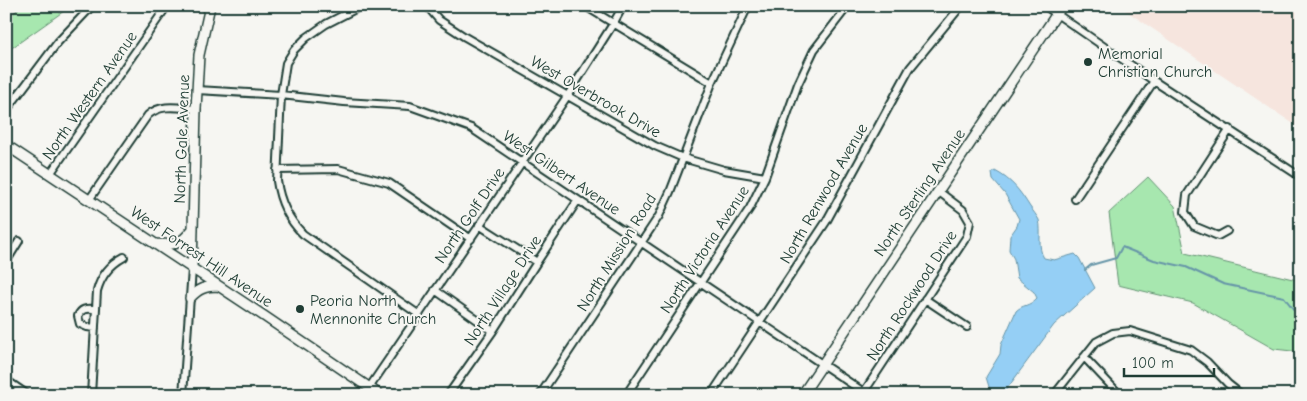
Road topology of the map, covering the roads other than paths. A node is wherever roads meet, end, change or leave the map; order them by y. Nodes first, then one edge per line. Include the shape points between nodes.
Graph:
1 (92, 6) edge
2 (167, 6) edge
3 (210, 6) edge
4 (361, 6) edge
5 (427, 6) edge
6 (585, 6) edge
7 (623, 6) edge
8 (848, 6) edge
9 (961, 6) edge
10 (1045, 6) edge
11 (745, 7) edge
12 (1059, 10) edge
13 (614, 24) junction
14 (1154, 81) junction
15 (712, 83) junction
16 (197, 90) junction
17 (281, 95) junction
18 (568, 95) junction
19 (196, 109) junction
20 (6, 111) edge
21 (1230, 129) junction
22 (6, 145) edge
23 (684, 158) junction
24 (521, 162) junction
25 (277, 170) junction
26 (50, 174) junction
27 (765, 177) junction
28 (1301, 177) edge
29 (938, 192) junction
30 (1075, 199) dead end
31 (89, 200) junction
32 (578, 200) junction
33 (479, 225) junction
34 (192, 230) junction
35 (1227, 231) dead end
36 (471, 238) junction
37 (20, 241) dead end
38 (642, 242) junction
39 (156, 244) junction
40 (124, 257) dead end
41 (6, 262) edge
42 (537, 262) junction
43 (192, 269) junction
44 (700, 282) junction
45 (218, 286) junction
46 (436, 290) junction
47 (190, 298) junction
48 (925, 299) junction
49 (96, 310) junction
50 (418, 314) junction
51 (760, 322) junction
52 (967, 327) dead end
53 (95, 328) junction
54 (493, 331) junction
55 (1084, 357) junction
56 (822, 364) junction
57 (6, 380) edge
58 (369, 388) junction
59 (865, 394) edge
60 (28, 395) edge
61 (92, 395) edge
62 (183, 395) edge
63 (380, 395) edge
64 (448, 395) edge
65 (540, 395) edge
66 (626, 395) edge
67 (711, 395) edge
68 (802, 395) edge
69 (1054, 395) edge
70 (1120, 395) edge
71 (1242, 395) edge

1 - 20 street via 58,42
2 - 26 street, North Western Avenue
3 - 16 main road, North Gale Avenue via 199,55
4 - 17 street via 326,24 294,50 286,63
5 - 18 street, West Overbrook Drive via 439,20
6 - 13 street
7 - 13 street, North Golf Drive
8 - 27 street, North Victoria Avenue via 814,50 798,84
9 - 51 street, North Renwood Avenue via 910,68 826,222
10 - 12 street
11 - 15 street, North Mission Road
12 - 14 street
12 - 29 main road, North Sterling Avenue
13 - 15 street
13 - 18 street, North Golf Drive
14 - 21 street
14 - 30 street
15 - 23 street, North Mission Road
16 - 17 street, West Gilbert Avenue
16 - 19 main road, North Gale Avenue
17 - 24 street, West Gilbert Avenue via 410,106 471,128
17 - 25 street
18 - 23 street, West Overbrook Drive via 632,134
18 - 24 street, North Golf Drive
19 - 31 street via 168,107 148,115
19 - 34 main road, North Gale Avenue
21 - 28 street
21 - 35 street via 1187,195 1185,212 1194,226 1218,236
22 - 26 main road, West Forrest Hill Avenue
23 - 27 street, West Overbrook Drive via 724,170
23 - 38 street, North Mission Road via 659,216
24 - 32 street, West Gilbert Avenue
24 - 33 street, North Golf Drive
25 - 36 street via 338,169 388,183
25 - 50 street via 279,195 296,227
26 - 31 main road, West Forrest Hill Avenue
27 - 44 street, North Victoria Avenue via 750,208
29 - 48 street, North Rockwood Drive via 963,210 970,222 967,236
29 - 56 main road, North Sterling Avenue
31 - 39 main road, West Forrest Hill Avenue
32 - 38 street, West Gilbert Avenue
32 - 42 street, North Village Drive
33 - 36 street, North Golf Drive
33 - 42 street
34 - 39 main road via 183,241 173,245
34 - 43 main road, North Gale Avenue
36 - 46 street, North Golf Drive
37 - 41 street
38 - 44 street, West Gilbert Avenue
38 - 65 street, North Mission Road
39 - 43 main road, West Forrest Hill Avenue
40 - 49 street via 112,265 100,282
42 - 54 street, North Village Drive
43 - 45 main road, West Forrest Hill Avenue
43 - 47 street, North Gale Avenue
44 - 51 street, West Gilbert Avenue
44 - 66 street, North Victoria Avenue
45 - 47 main road via 202,288
45 - 58 main road, West Forrest Hill Avenue
46 - 50 street, North Golf Drive
46 - 54 street
47 - 62 street, North Gale Avenue
48 - 52 street
48 - 59 street, North Rockwood Drive
49 - 53 street
49 - 53 street via 84,309 78,316 80,324
50 - 58 street, North Golf Drive
51 - 56 street, West Gilbert Avenue
51 - 67 street, North Renwood Avenue
53 - 61 street
54 - 64 street, North Village Drive
55 - 69 street
55 - 70 street
55 - 71 street via 1096,342 1113,332 1130,331 1191,350
56 - 59 street, West Gilbert Avenue
56 - 68 main road, North Sterling Avenue
57 - 60 street
58 - 63 main road, West Forrest Hill Avenue

